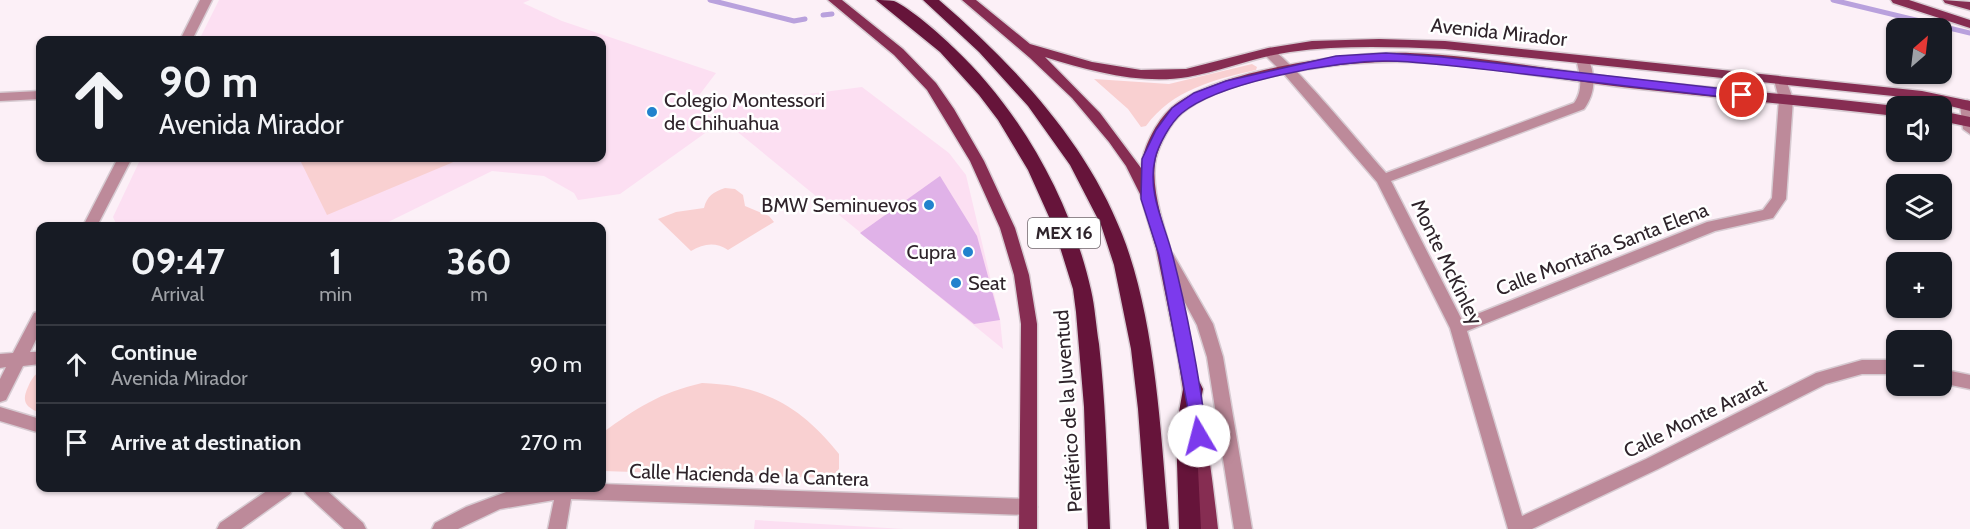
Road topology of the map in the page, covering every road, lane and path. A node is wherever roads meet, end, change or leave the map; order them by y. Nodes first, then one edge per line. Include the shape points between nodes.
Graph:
1 (206, 0) edge
2 (834, 0) edge
3 (884, 0) edge
4 (930, 0) edge
5 (968, 0) edge
6 (1897, 0) edge
7 (1949, 0) edge
8 (1970, 6) edge
9 (1970, 24) edge
10 (188, 36) edge
11 (1029, 48) junction
12 (1269, 52) junction
13 (1582, 59) junction
14 (1289, 71) junction
15 (1588, 79) junction
16 (1780, 80) junction
17 (36, 95) edge
18 (0, 97) edge
19 (1786, 99) junction
20 (1969, 105) edge
21 (1886, 110) edge
22 (1952, 119) edge
23 (1970, 124) edge
24 (123, 162) edge
25 (1383, 179) junction
26 (1148, 199) junction
27 (92, 222) edge
28 (1166, 255) junction
29 (36, 324) edge
30 (1458, 328) junction
31 (36, 358) edge
32 (17, 359) junction
33 (0, 361) edge
34 (1886, 367) edge
35 (1952, 378) edge
36 (1970, 382) edge
37 (1193, 389) junction
38 (0, 395) edge
39 (0, 414) edge
40 (36, 425) edge
41 (278, 492) edge
42 (316, 492) edge
43 (551, 492) edge
44 (564, 492) edge
45 (593, 492) edge
46 (1028, 507) junction
47 (1517, 528) edge
48 (226, 529) edge
49 (357, 529) edge
50 (441, 529) edge
51 (557, 529) edge
52 (1029, 529) edge
53 (1099, 529) edge
54 (1158, 529) edge
55 (1190, 529) edge
56 (1209, 529) edge
57 (1243, 529) edge

1 - 10 street
2 - 46 main road via 927,81 967,142 1009,226 1028,314
3 - 53 highway, Periférico de la Juventud / MEX 16 via 963,66 1013,132 1049,192 1082,291 1092,364
4 - 54 highway, MEX 16 via 1003,67 1062,139 1111,226 1135,319
5 - 11 main road
6 - 9 main road
7 - 8 main road
11 - 12 main road, Avenida Mirador via 1073,62 1159,76 1197,71
11 - 26 main road via 1101,122 1132,165
12 - 13 main road, Avenida Mirador via 1388,42
12 - 14 street, Monte McKinley
13 - 15 street
13 - 16 main road, Avenida Mirador
14 - 15 main road, Avenida Mirador via 1336,60 1386,57
14 - 25 street, Monte McKinley
14 - 26 main road, Avenida Mirador via 1230,84 1198,96 1176,111 1149,159
15 - 19 main road, Avenida Mirador
15 - 25 street via 1583,102 1570,111
16 - 19 street, Calle Montaña Santa Elena
16 - 20 main road, Avenida Mirador via 1922,95
17 - 18 street
19 - 21 main road, Avenida Mirador
19 - 30 street, Calle Montaña Santa Elena via 1779,199 1768,214 1712,226
20 - 23 street
22 - 23 main road
24 - 27 street
25 - 30 street, Monte McKinley
26 - 28 main road
28 - 37 main road
28 - 57 street via 1205,324 1215,357
29 - 32 street
30 - 47 street, Monte McKinley
31 - 32 street
32 - 33 street
32 - 38 street
34 - 47 street, Calle Monte Ararat via 1862,367 1822,378
35 - 36 street
37 - 55 highway via 1186,429
37 - 56 main road
39 - 40 street
41 - 48 street
42 - 49 street
43 - 50 street, Calle Hacienda de la Cantera via 504,499
44 - 51 street
45 - 46 street, Calle Hacienda de la Cantera
46 - 52 main road

